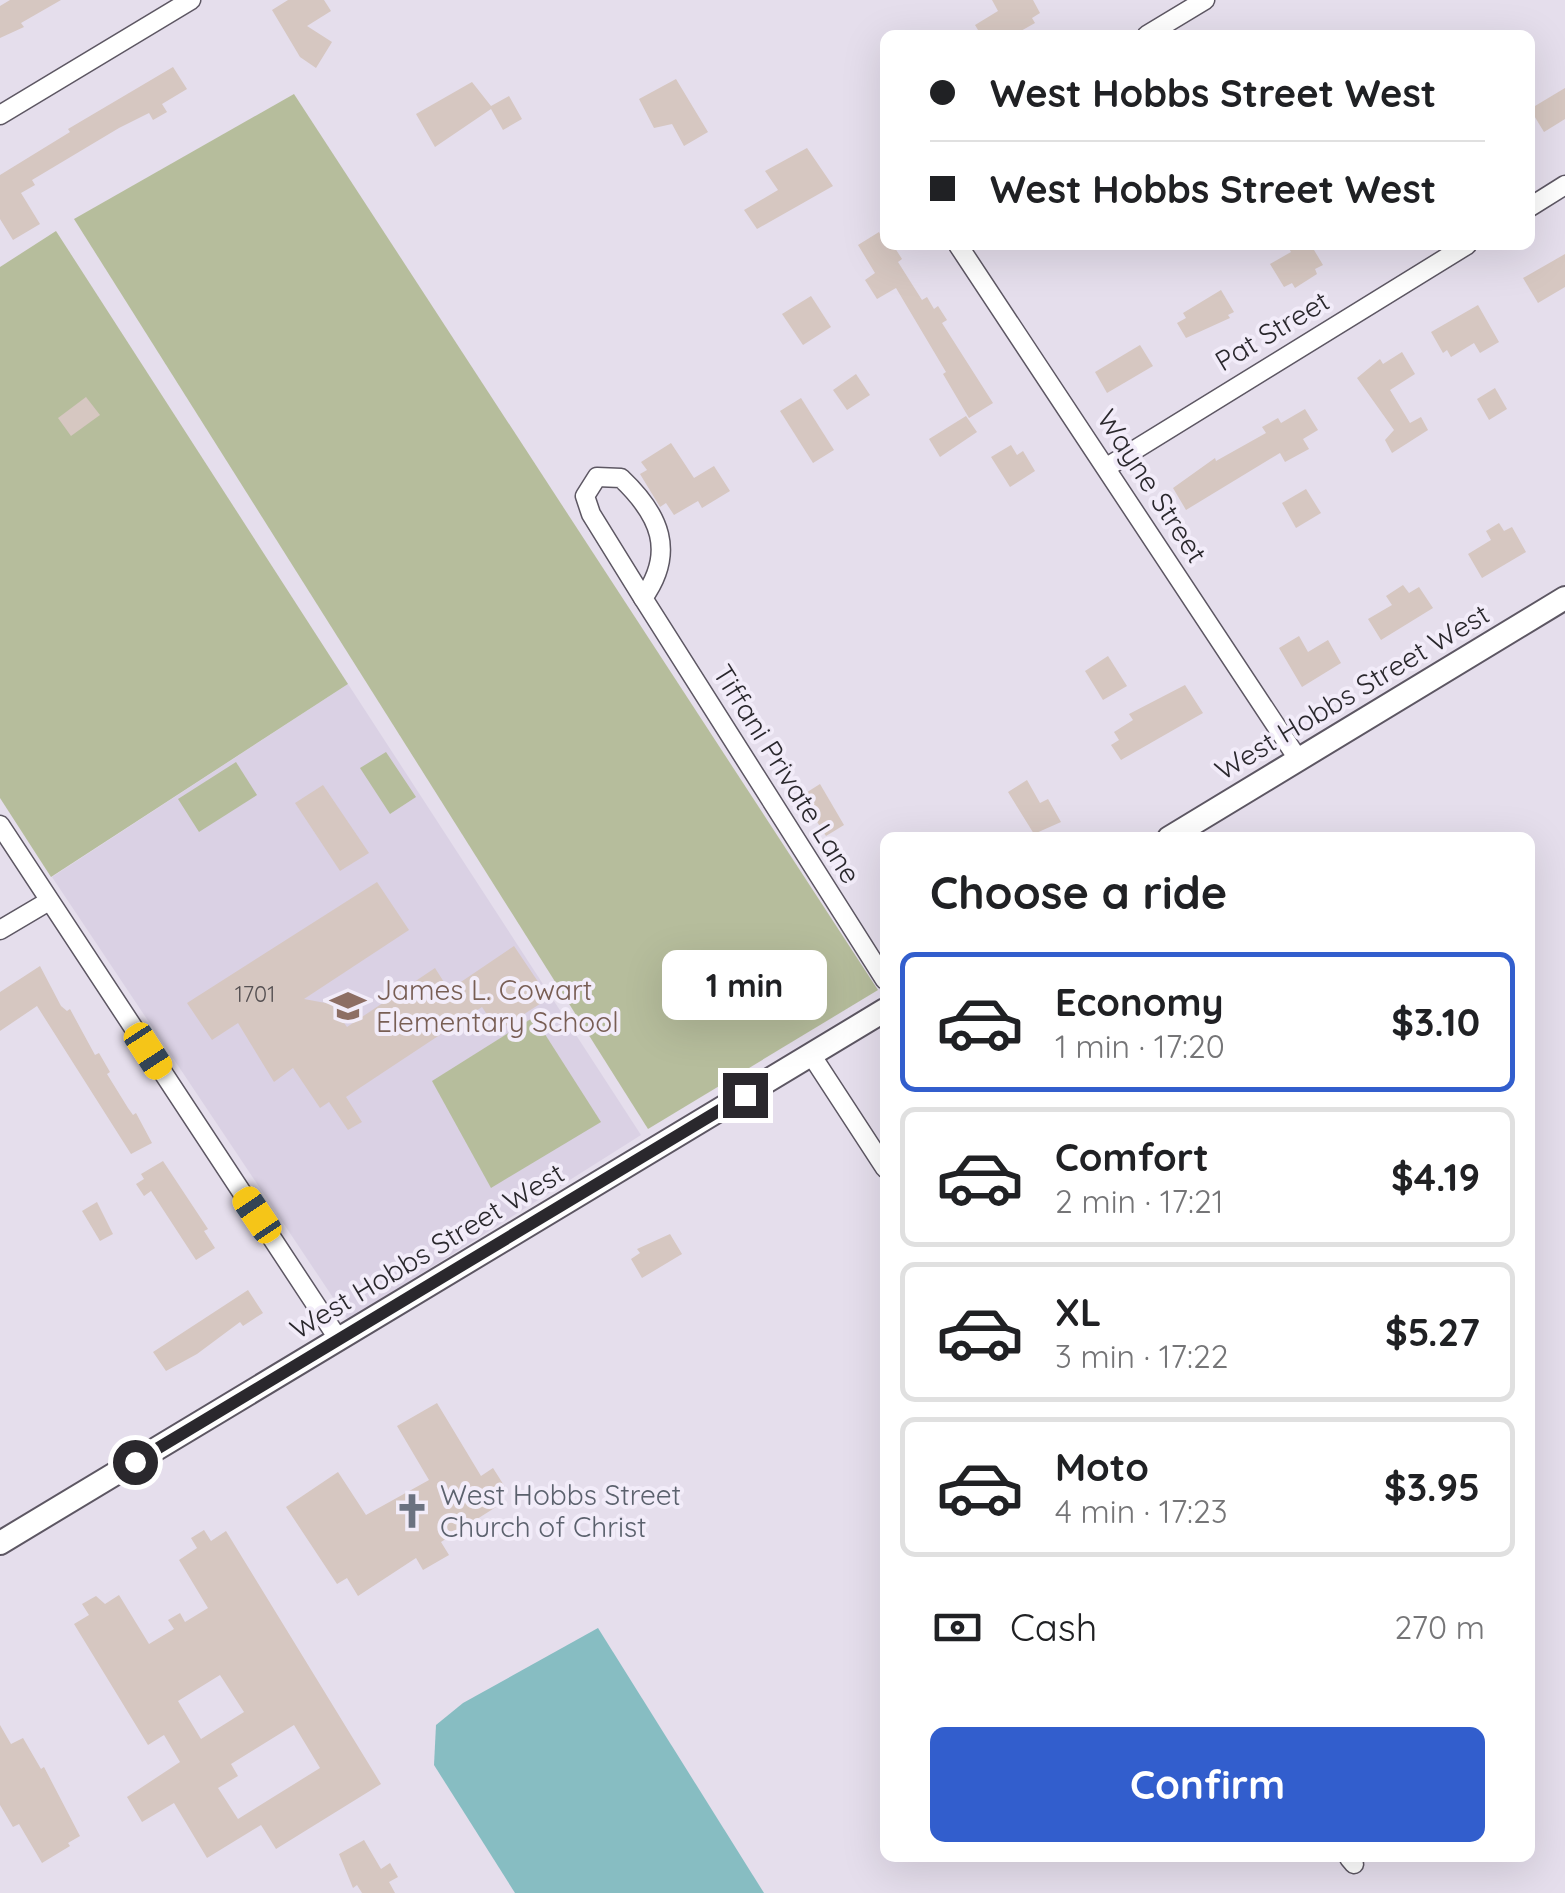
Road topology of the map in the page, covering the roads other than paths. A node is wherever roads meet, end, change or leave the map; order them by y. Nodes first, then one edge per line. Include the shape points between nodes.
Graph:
1 (191, 0) edge
2 (1205, 0) edge
3 (1155, 30) edge
4 (0, 114) edge
5 (1565, 185) edge
6 (1535, 203) edge
7 (961, 250) edge
8 (1459, 250) edge
9 (1106, 467) junction
10 (643, 598) junction
11 (1565, 598) edge
12 (1298, 759) junction
13 (0, 825) edge
14 (1179, 832) edge
15 (49, 901) junction
16 (0, 930) edge
17 (880, 972) edge
18 (880, 1013) edge
19 (812, 1056) junction
20 (880, 1160) edge
21 (340, 1340) junction
22 (0, 1543) edge

1 - 4 street
2 - 3 street
5 - 6 street
7 - 9 street, Wayne Street
8 - 9 street, Pat Street
9 - 12 street, Wayne Street
10 - 10 street, Tiffani Private Lane via 659,575 659,532 621,478 597,478 584,496
10 - 17 street, Tiffani Private Lane
11 - 12 street, West Hobbs Street West
12 - 14 street, West Hobbs Street West
13 - 15 street
15 - 16 street
15 - 21 street
18 - 19 street, West Hobbs Street West
19 - 20 street
19 - 21 street, West Hobbs Street West
21 - 22 street, West Hobbs Street West

